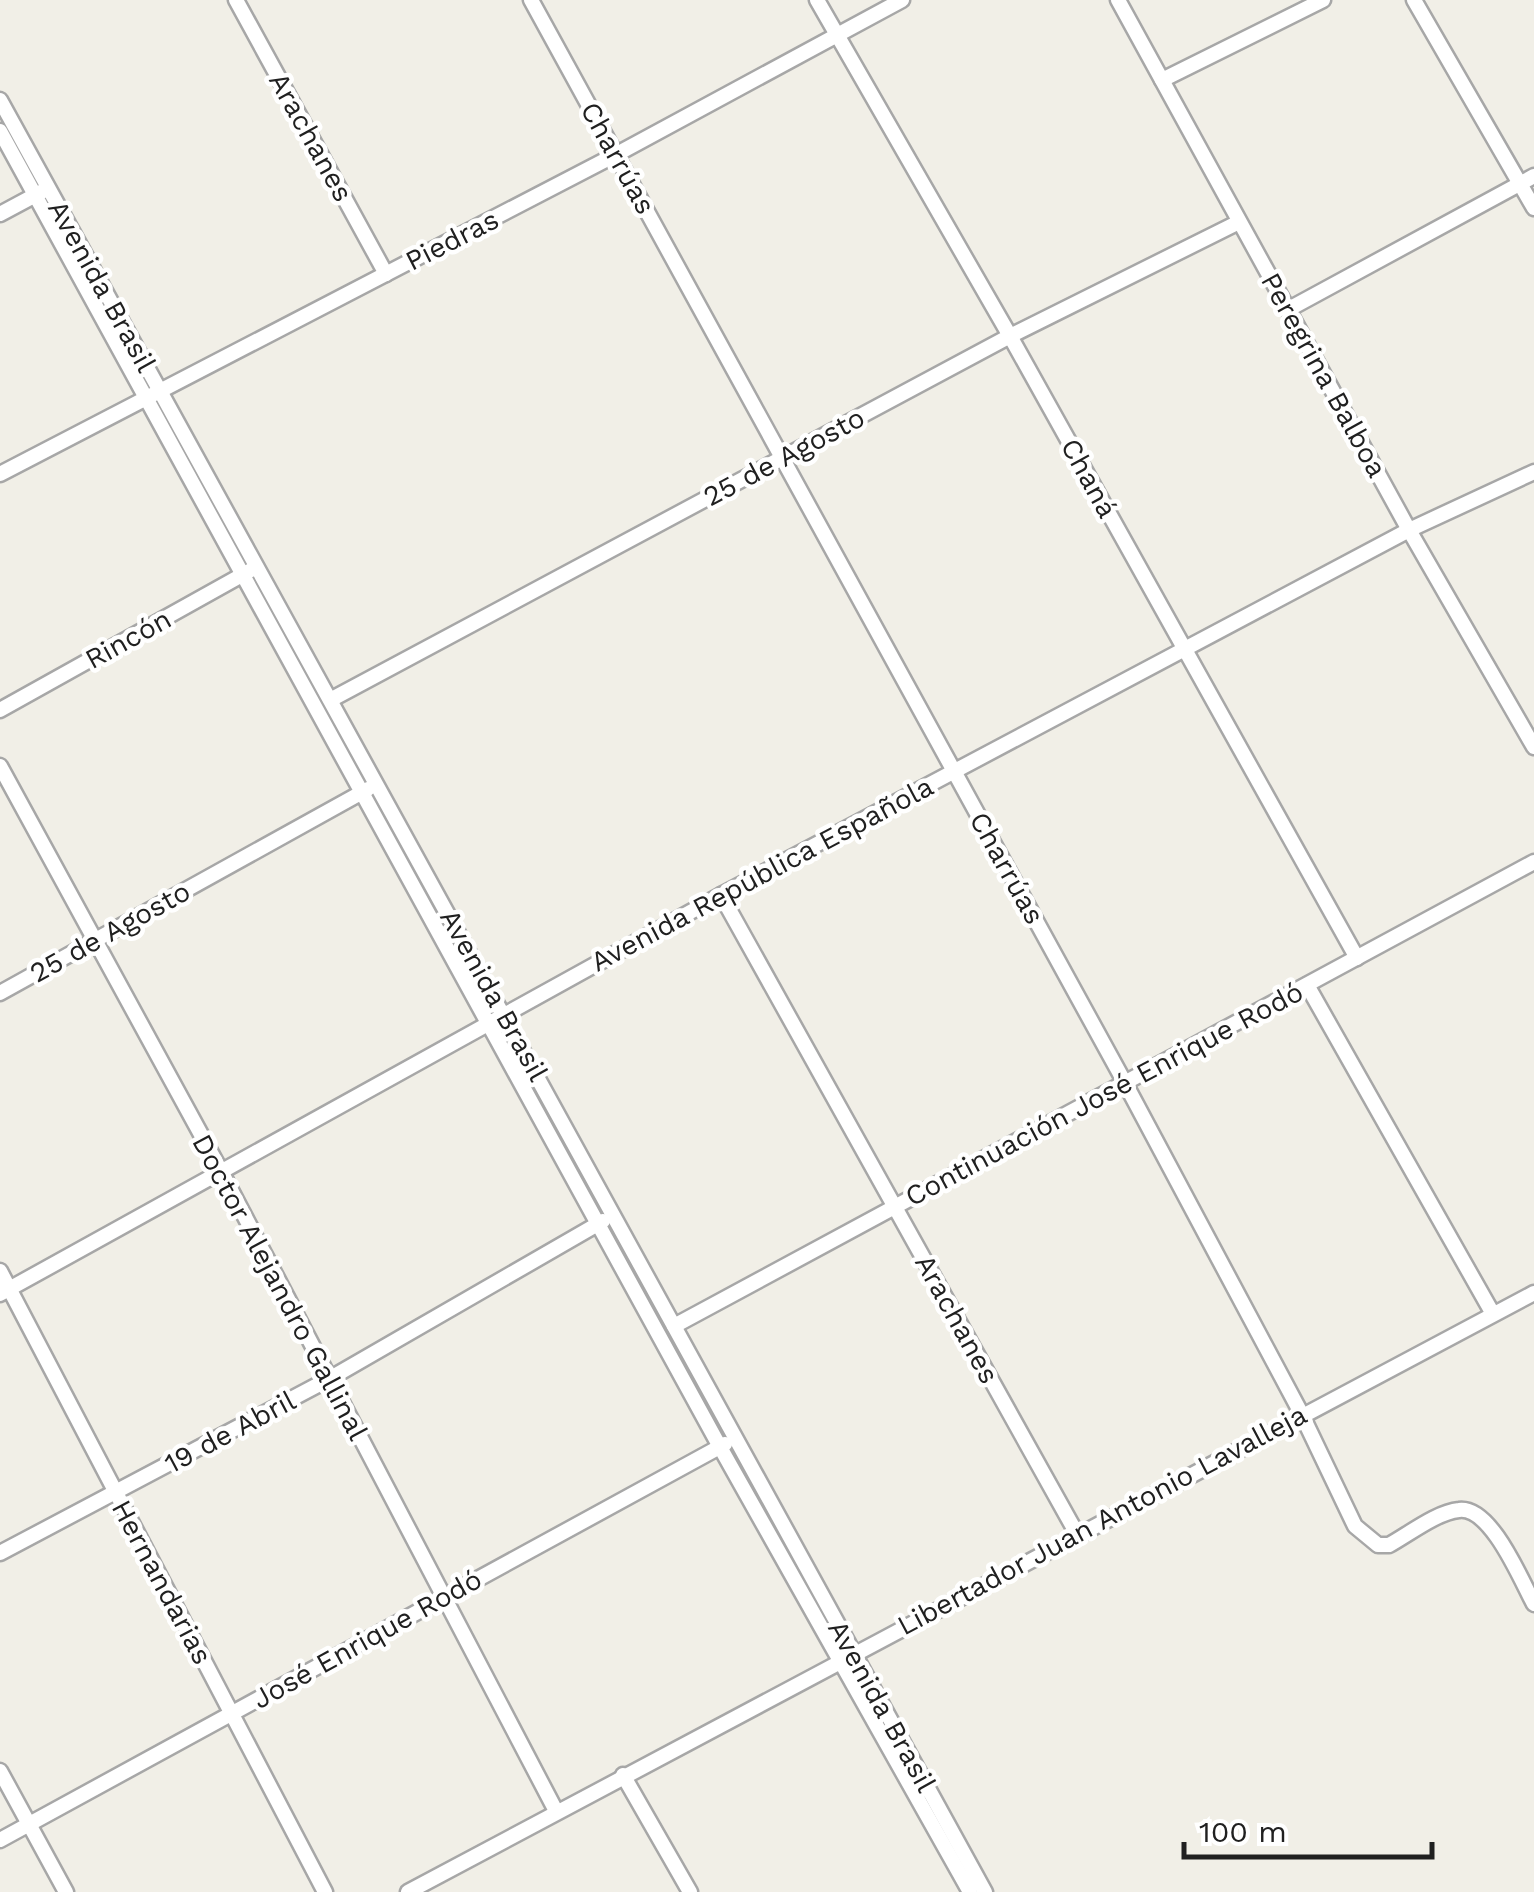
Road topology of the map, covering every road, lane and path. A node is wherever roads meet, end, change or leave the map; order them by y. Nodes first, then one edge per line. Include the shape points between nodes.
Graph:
1 (236, 0) edge
2 (531, 0) edge
3 (817, 0) edge
4 (902, 0) edge
5 (1118, 0) edge
6 (1323, 0) edge
7 (1414, 0) edge
8 (835, 34) junction
9 (1162, 80) junction
10 (0, 100) edge
11 (0, 131) edge
12 (617, 154) junction
13 (1527, 180) edge
14 (42, 192) junction
15 (1534, 208) edge
16 (0, 214) edge
17 (1239, 222) junction
18 (386, 274) junction
19 (1289, 310) junction
20 (1010, 336) junction
21 (152, 395) junction
22 (782, 458) junction
23 (1534, 472) edge
24 (0, 474) edge
25 (1408, 530) junction
26 (250, 571) junction
27 (1184, 648) junction
28 (332, 699) junction
29 (0, 710) edge
30 (1534, 747) edge
31 (0, 766) edge
32 (954, 771) junction
33 (370, 787) junction
34 (1534, 862) edge
35 (721, 895) junction
36 (93, 941) junction
37 (1357, 958) junction
38 (1307, 984) junction
39 (0, 992) edge
40 (497, 1016) junction
41 (1125, 1083) junction
42 (222, 1174) junction
43 (895, 1207) junction
44 (613, 1215) junction
45 (598, 1224) junction
46 (0, 1270) edge
47 (5, 1292) edge
48 (1533, 1295) edge
49 (1493, 1314) junction
50 (674, 1326) junction
51 (329, 1379) junction
52 (1301, 1414) junction
53 (734, 1440) junction
54 (720, 1447) junction
55 (115, 1492) junction
56 (1077, 1534) junction
57 (0, 1554) edge
58 (442, 1597) junction
59 (1534, 1604) edge
60 (846, 1657) junction
61 (231, 1713) junction
62 (0, 1770) edge
63 (623, 1775) junction
64 (556, 1811) junction
65 (29, 1824) junction
66 (0, 1840) edge
67 (414, 1891) edge
68 (66, 1892) edge
69 (325, 1892) edge
70 (690, 1892) edge
71 (970, 1892) edge
72 (985, 1892) edge

1 - 18 street, Arachanes
2 - 12 street, Charrúas
3 - 8 street, Chaná
4 - 8 street, Piedras
5 - 9 street, Peregrina Balboa
6 - 9 street
7 - 13 street
8 - 12 street, Piedras
8 - 20 street, Chaná
9 - 17 street, Peregrina Balboa
10 - 14 street, Avenida Brasil
11 - 14 street, Avenida Brasil
12 - 18 street, Piedras
12 - 22 street, Charrúas
13 - 15 street
13 - 19 street
14 - 16 street
14 - 21 street, Avenida Brasil
17 - 19 street, Peregrina Balboa
17 - 20 street, 25 de Agosto
18 - 21 street, Piedras
19 - 25 street, Peregrina Balboa
20 - 22 street, 25 de Agosto
20 - 27 street, Chaná
21 - 24 street, Piedras
21 - 26 street, Avenida Brasil
22 - 28 street, 25 de Agosto
22 - 32 street, Charrúas
23 - 25 street, Avenida República Española
25 - 27 street, Avenida República Española
25 - 30 street, Peregrina Balboa
26 - 28 street, Avenida Brasil
26 - 29 street, Rincón
26 - 33 street, Avenida Brasil
27 - 32 street, Avenida República Española
27 - 37 street, Chaná
28 - 33 street, Avenida Brasil
31 - 36 street, Doctor Alejandro Gallinal
32 - 35 street, Avenida República Española
32 - 41 street, Charrúas
33 - 36 street, 25 de Agosto
33 - 40 street, Avenida Brasil
34 - 37 street, Continuación José Enrique Rodó
35 - 40 street, Avenida República Española
35 - 43 street, Arachanes
36 - 39 street, 25 de Agosto
36 - 42 street, Doctor Alejandro Gallinal
37 - 38 street, Continuación José Enrique Rodó
38 - 41 street, Continuación José Enrique Rodó
38 - 49 street
40 - 42 street, Avenida República Española
40 - 44 street, Avenida Brasil
40 - 45 street, Avenida Brasil
41 - 43 street, Continuación José Enrique Rodó
41 - 52 street, Charrúas
42 - 47 street, Avenida República Española
42 - 51 street, Doctor Alejandro Gallinal
43 - 50 street, Continuación José Enrique Rodó
43 - 56 street, Arachanes
44 - 45 street, 19 de Abril
44 - 50 street, Avenida Brasil
45 - 51 street, 19 de Abril
45 - 54 street, Avenida Brasil
46 - 47 street, Hernandarias
47 - 55 street, Hernandarias
48 - 49 street, Libertador Juan Antonio Lavalleja
49 - 52 street, Libertador Juan Antonio Lavalleja
50 - 53 street, Avenida Brasil
51 - 55 street, 19 de Abril
51 - 58 street, Doctor Alejandro Gallinal
52 - 56 street, Libertador Juan Antonio Lavalleja
52 - 59 street, Charrúas via 1364,1536 1389,1545 1456,1510 1477,1514 1493,1529
53 - 54 street, José Enrique Rodó
53 - 60 street, Avenida Brasil
54 - 58 street, José Enrique Rodó
54 - 60 street, Avenida Brasil
55 - 57 street, 19 de Abril
55 - 61 street, Hernandarias
56 - 60 street, Libertador Juan Antonio Lavalleja
58 - 61 street, José Enrique Rodó
58 - 64 street, Doctor Alejandro Gallinal
60 - 63 street, Libertador Juan Antonio Lavalleja
60 - 71 street, Avenida Brasil
60 - 72 street, Avenida Brasil
61 - 65 street, José Enrique Rodó
61 - 69 street, Hernandarias
62 - 65 street
63 - 64 street, Libertador Juan Antonio Lavalleja
63 - 70 street
64 - 67 street, Libertador Juan Antonio Lavalleja
65 - 66 street, José Enrique Rodó
65 - 68 street

